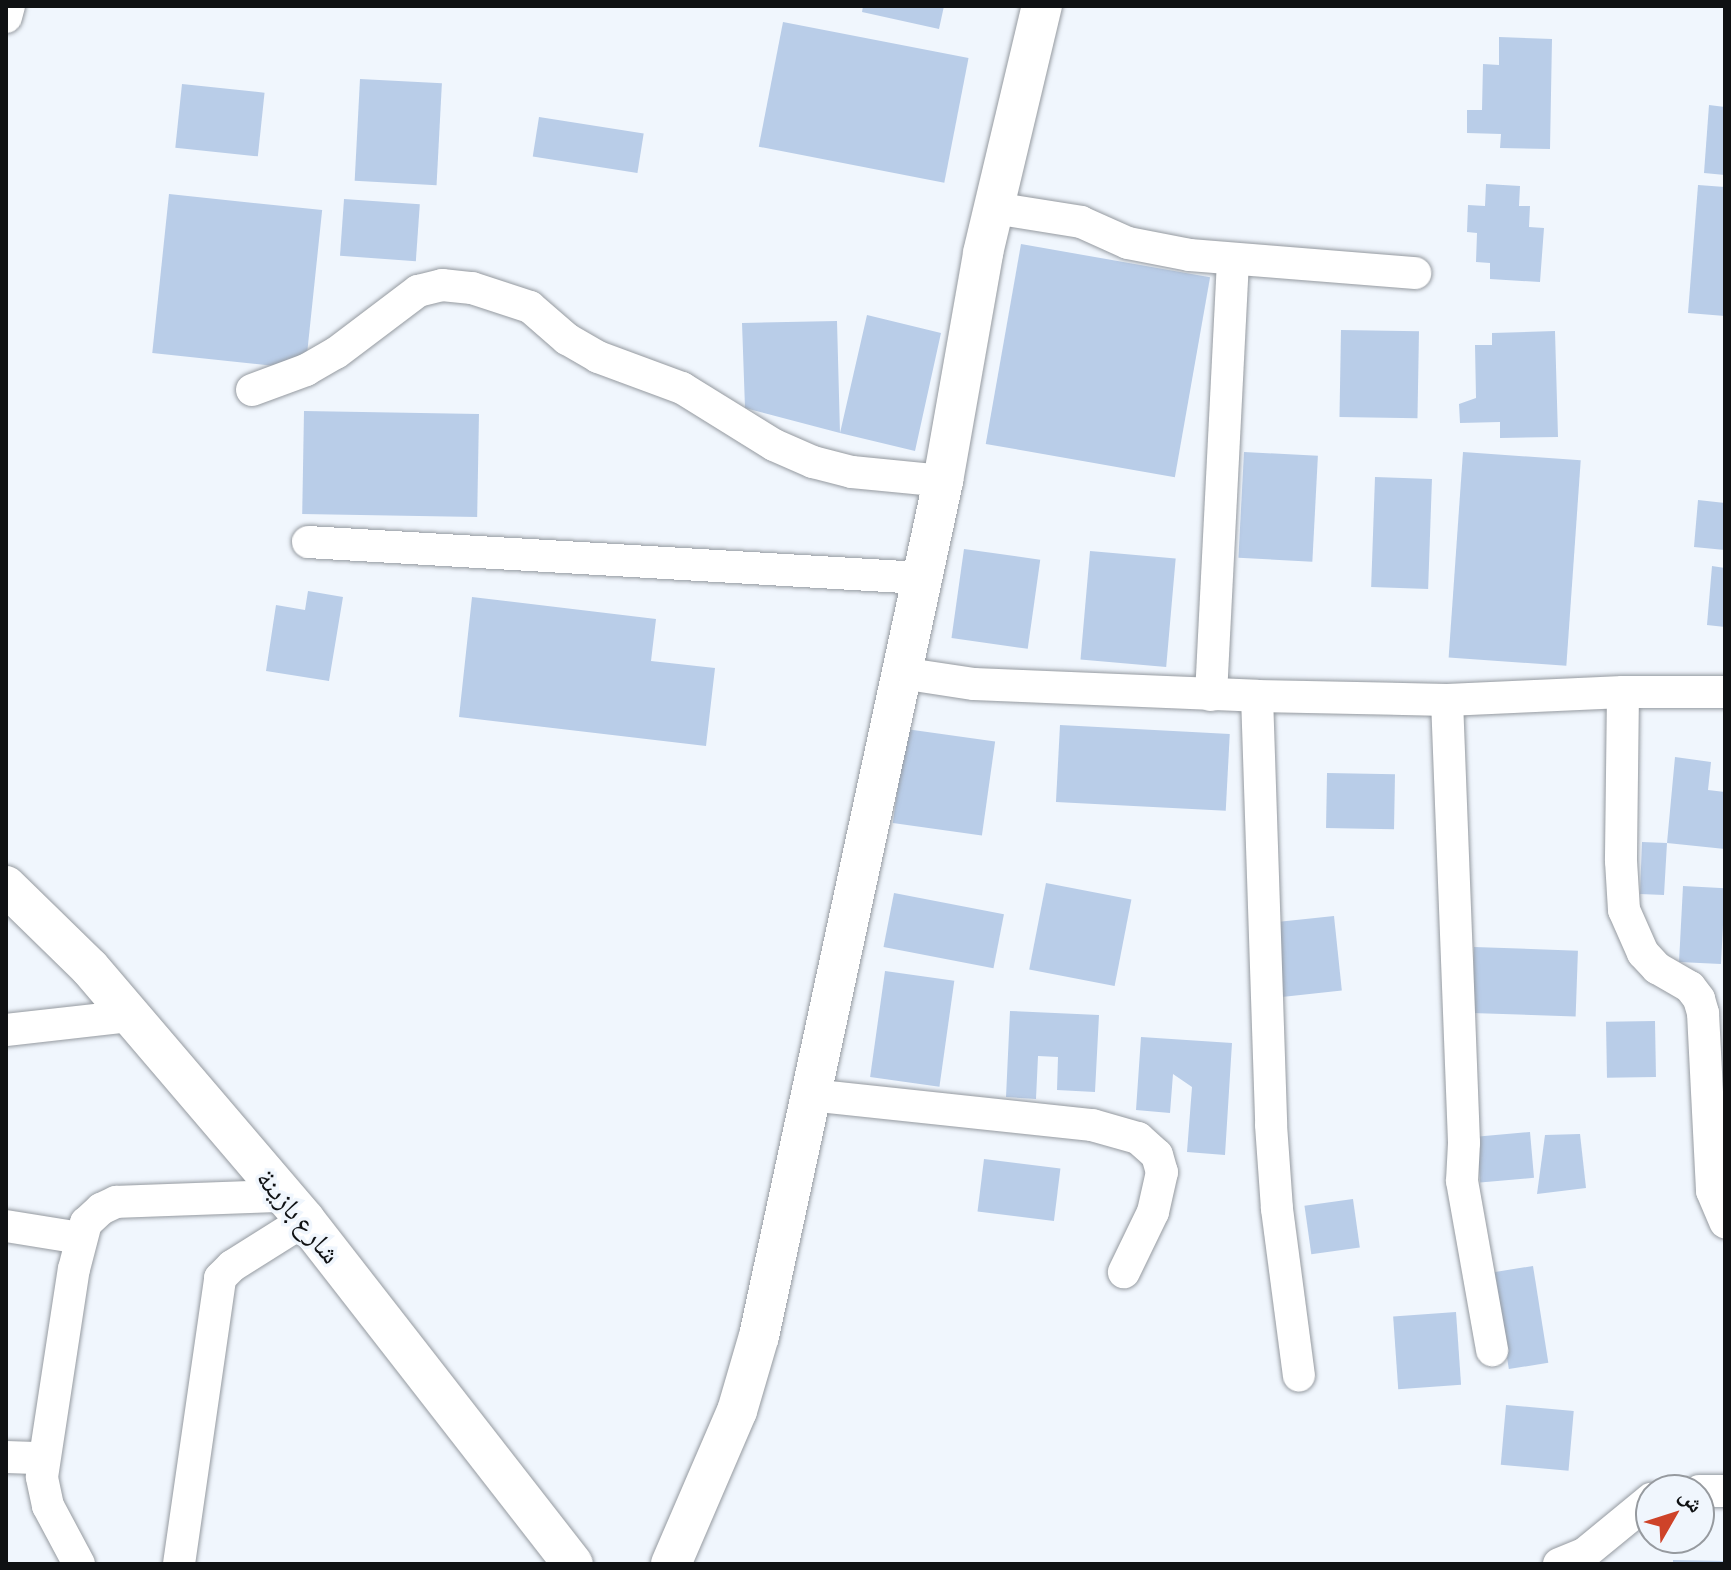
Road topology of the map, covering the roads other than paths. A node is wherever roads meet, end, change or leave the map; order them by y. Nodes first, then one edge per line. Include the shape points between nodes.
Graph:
1 (9, 6) edge
2 (1042, 6) edge
3 (6, 17) edge
4 (994, 208) junction
5 (1233, 261) junction
6 (1415, 273) dead end
7 (252, 390) dead end
8 (943, 481) junction
9 (308, 542) dead end
10 (922, 578) junction
11 (901, 673) junction
12 (1623, 692) junction
13 (1725, 692) edge
14 (1211, 695) junction
15 (1257, 696) junction
16 (1447, 700) junction
17 (6, 886) edge
18 (131, 1016) junction
19 (6, 1030) edge
20 (810, 1095) junction
21 (294, 1208) junction
22 (1725, 1222) edge
23 (6, 1226) edge
24 (80, 1238) junction
25 (1124, 1272) dead end
26 (1492, 1350) dead end
27 (1299, 1376) dead end
28 (6, 1457) edge
29 (43, 1458) junction
30 (1635, 1511) edge
31 (1567, 1563) edge
32 (79, 1564) edge
33 (179, 1564) edge
34 (573, 1564) edge
35 (671, 1564) edge

1 - 3 street
2 - 4 street
4 - 5 street via 1081,222 1142,247
4 - 8 street
5 - 6 street
5 - 14 street
7 - 8 street via 336,353 418,291 442,285 472,288 530,307 598,357 682,388 774,445 813,462 852,472
8 - 10 street
9 - 10 street
10 - 11 street
11 - 14 street via 974,684
11 - 20 street
12 - 13 street
12 - 16 street
12 - 22 street via 1624,910 1643,953 1699,999 1712,1191
14 - 15 street
15 - 16 street
15 - 27 street via 1271,1125
16 - 26 street via 1462,1181
17 - 18 street, شارع بازينة
18 - 19 street
18 - 21 street, شارع بازينة
20 - 25 street via 1092,1125 1138,1138 1157,1155 1162,1172 1153,1212
20 - 35 street via 749,1374
21 - 24 street via 116,1202 86,1223
21 - 33 street via 220,1278
21 - 34 street, شارع بازينة
23 - 24 street
24 - 29 street
28 - 29 street
29 - 32 street via 48,1506
30 - 31 street

